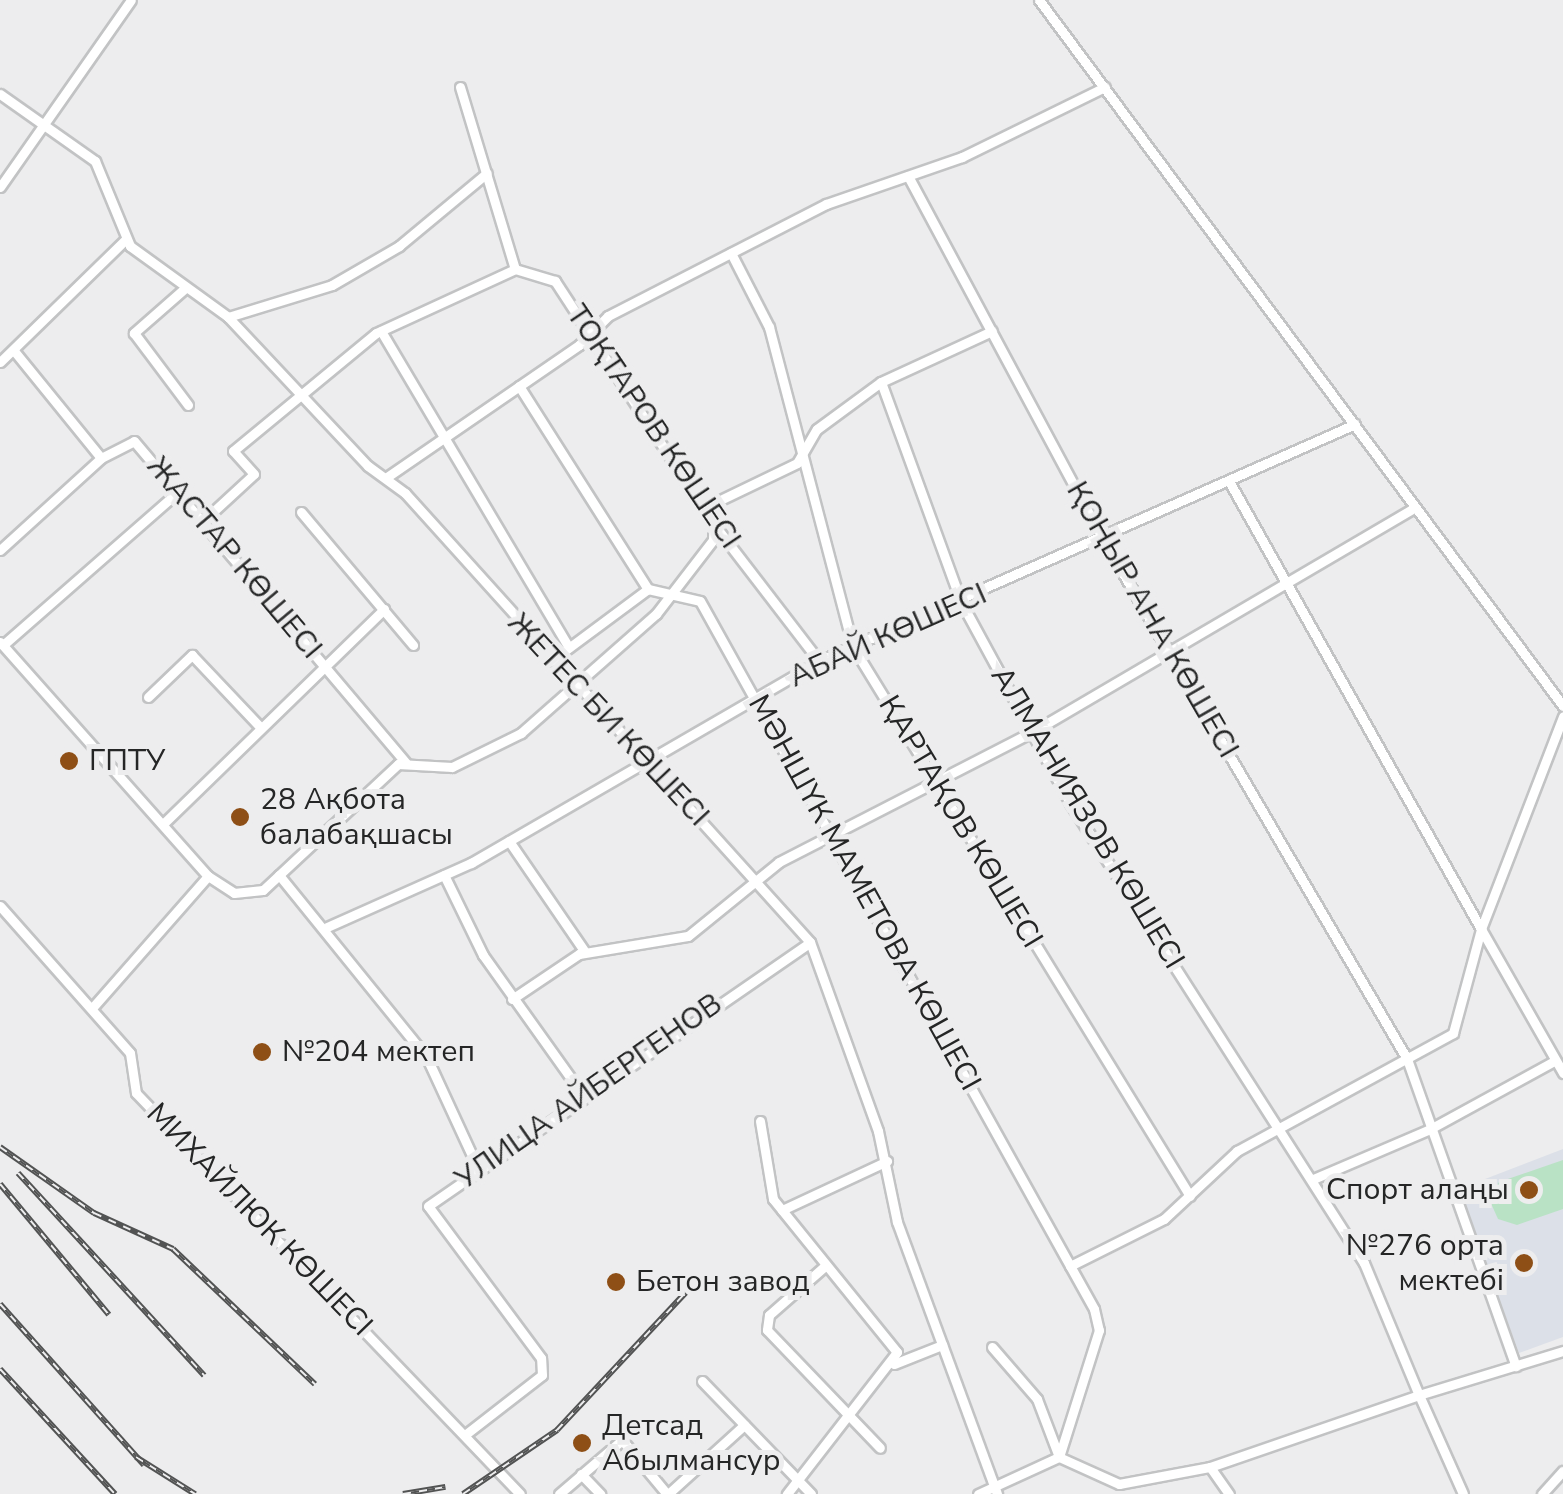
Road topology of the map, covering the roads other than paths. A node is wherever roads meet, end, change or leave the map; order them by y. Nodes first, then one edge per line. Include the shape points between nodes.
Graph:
1 (1039, 0) edge
2 (124, 2) edge
3 (1105, 86) junction
4 (460, 87) dead end
5 (0, 94) edge
6 (48, 129) junction
7 (486, 173) junction
8 (908, 176) junction
9 (0, 187) edge
10 (125, 240) junction
11 (730, 252) junction
12 (515, 270) junction
13 (184, 288) junction
14 (228, 318) junction
15 (382, 331) junction
16 (593, 331) junction
17 (992, 331) junction
18 (15, 352) junction
19 (0, 362) edge
20 (881, 382) junction
21 (519, 386) junction
22 (298, 397) junction
23 (188, 405) dead end
24 (1355, 424) junction
25 (444, 437) junction
26 (804, 450) junction
27 (101, 458) junction
28 (387, 476) junction
29 (1230, 483) junction
30 (178, 492) junction
31 (1415, 507) junction
32 (302, 512) dead end
33 (203, 521) junction
34 (714, 524) junction
35 (1104, 541) junction
36 (0, 550) edge
37 (1286, 584) junction
38 (648, 590) junction
39 (669, 596) junction
40 (960, 602) junction
41 (384, 609) junction
42 (1, 644) edge
43 (413, 646) dead end
44 (569, 647) junction
45 (853, 647) junction
46 (1170, 654) junction
47 (551, 661) junction
48 (819, 661) junction
49 (325, 665) junction
50 (572, 684) junction
51 (148, 697) dead end
52 (757, 697) junction
53 (1563, 706) edge
54 (1563, 716) edge
55 (261, 728) junction
56 (1032, 732) junction
57 (646, 762) junction
58 (406, 763) junction
59 (937, 785) junction
60 (164, 823) junction
61 (832, 833) junction
62 (509, 841) junction
63 (279, 875) junction
64 (444, 875) junction
65 (208, 876) junction
66 (760, 882) junction
67 (0, 906) edge
68 (327, 927) junction
69 (1481, 929) junction
70 (810, 942) junction
71 (585, 952) junction
72 (512, 999) junction
73 (92, 1008) junction
74 (1407, 1059) junction
75 (1554, 1061) junction
76 (1563, 1074) edge
77 (583, 1094) junction
78 (760, 1121) dead end
79 (1278, 1127) junction
80 (1430, 1130) junction
81 (887, 1161) junction
82 (477, 1166) junction
83 (1314, 1178) junction
84 (1190, 1196) junction
85 (782, 1210) junction
86 (826, 1265) junction
87 (1070, 1266) junction
88 (942, 1345) junction
89 (992, 1347) dead end
90 (1563, 1351) edge
91 (894, 1364) junction
92 (1516, 1366) junction
93 (702, 1380) dead end
94 (1419, 1395) junction
95 (844, 1412) junction
96 (744, 1426) junction
97 (466, 1434) junction
98 (880, 1448) dead end
99 (1058, 1457) junction
100 (1210, 1467) junction
101 (1563, 1470) edge
102 (581, 1474) junction
103 (992, 1480) junction
104 (798, 1484) junction
105 (520, 1494) edge
106 (559, 1494) edge
107 (600, 1494) edge
108 (668, 1494) edge
109 (787, 1494) edge
110 (811, 1494) edge
111 (978, 1494) edge
112 (997, 1494) edge
113 (1229, 1494) edge
114 (1463, 1494) edge
115 (1542, 1494) edge

1 - 3 street
2 - 6 street
3 - 8 street
3 - 24 street
4 - 7 street
5 - 6 street
6 - 9 street
6 - 10 street via 95,160
7 - 12 street
7 - 14 street via 399,246 332,285
8 - 11 street via 826,204
8 - 17 street, ҚОҢЫР АНА КӨШЕСІ
10 - 13 street, ЖЕТЕС БИ КӨШЕСІ
10 - 18 street
11 - 16 street
11 - 26 street, ҚАРТАҚОВ КӨШЕСІ via 769,327
12 - 15 street
12 - 16 street, ТОҚТАРОВ КӨШЕСІ via 555,281
13 - 14 street, ЖЕТЕС БИ КӨШЕСІ
13 - 23 street via 134,333
14 - 22 street, ЖЕТЕС БИ КӨШЕСІ
15 - 22 street
15 - 25 street
16 - 21 street
16 - 34 street, ТОҚТАРОВ КӨШЕСІ
17 - 20 street
17 - 35 street, ҚОҢЫР АНА КӨШЕСІ
18 - 19 street
18 - 27 street, ЖАСТАР КӨШЕСІ
20 - 26 street via 817,429
20 - 40 street, АЛМАНИЯЗОВ КӨШЕСІ
21 - 25 street
21 - 38 street
22 - 28 street, ЖЕТЕС БИ КӨШЕСІ
22 - 33 street via 233,451 254,474
24 - 29 street, АБАЙ КӨШЕСІ
24 - 31 street
25 - 28 street
25 - 44 street
26 - 34 street via 797,464 714,503
26 - 45 street, ҚАРТАҚОВ КӨШЕСІ
27 - 30 street, ЖАСТАР КӨШЕСІ via 134,440
27 - 36 street
28 - 47 street, ЖЕТЕС БИ КӨШЕСІ
29 - 35 street, АБАЙ КӨШЕСІ
29 - 37 street
30 - 33 street, ЖАСТАР КӨШЕСІ
30 - 42 street
31 - 37 street
31 - 53 street
32 - 41 street
33 - 49 street, ЖАСТАР КӨШЕСІ
34 - 39 street via 713,540
34 - 48 street, ТОҚТАРОВ КӨШЕСІ
35 - 40 street, АБАЙ КӨШЕСІ
35 - 46 street, ҚОҢЫР АНА КӨШЕСІ
37 - 46 street
37 - 69 street
38 - 39 street, МӘНШҮК МАМЕТОВА КӨШЕСІ
38 - 44 street
39 - 50 street
39 - 52 street, МӘНШҮК МАМЕТОВА КӨШЕСІ via 700,601
40 - 45 street, АБАЙ КӨШЕСІ
40 - 56 street, АЛМАНИЯЗОВ КӨШЕСІ
41 - 43 street
41 - 49 street
42 - 60 street
44 - 47 street
45 - 48 street, АБАЙ КӨШЕСІ
45 - 59 street, ҚАРТАҚОВ КӨШЕСІ
46 - 56 street
46 - 74 street, ҚОҢЫР АНА КӨШЕСІ
47 - 50 street, ЖЕТЕС БИ КӨШЕСІ
48 - 52 street, АБАЙ КӨШЕСІ
49 - 55 street
49 - 58 street, ЖАСТАР КӨШЕСІ
50 - 57 street, ЖЕТЕС БИ КӨШЕСІ
50 - 58 street via 521,733 452,768
51 - 55 street via 192,655
52 - 57 street, АБАЙ КӨШЕСІ
52 - 61 street, МӘНШҮК МАМЕТОВА КӨШЕСІ
54 - 69 street
55 - 60 street
56 - 59 street
56 - 79 street, АЛМАНИЯЗОВ КӨШЕСІ
57 - 62 street, АБАЙ КӨШЕСІ
57 - 66 street, ЖЕТЕС БИ КӨШЕСІ
58 - 63 street
59 - 61 street
59 - 84 street, ҚАРТАҚОВ КӨШЕСІ
60 - 65 street
61 - 66 street
61 - 87 street, МӘНШҮК МАМЕТОВА КӨШЕСІ
62 - 64 street, АБАЙ КӨШЕСІ
62 - 71 street
63 - 65 street via 263,890 234,893
63 - 68 street
64 - 68 street, АБАЙ КӨШЕСІ
64 - 72 street
65 - 73 street
66 - 70 street, ЖЕТЕС БИ КӨШЕСІ
66 - 71 street via 688,936
67 - 73 street, МИХАЙЛЮК КӨШЕСІ
68 - 82 street via 427,1058
69 - 74 street via 1453,1032
69 - 75 street
70 - 77 street, УЛИЦА АЙБЕРГЕНОВ
70 - 81 street, ЖЕТЕС БИ КӨШЕСІ
71 - 72 street
72 - 77 street
73 - 97 street, МИХАЙЛЮК КӨШЕСІ via 130,1053 136,1093
74 - 79 street
74 - 80 street, ҚОҢЫР АНА КӨШЕСІ
75 - 76 street
75 - 80 street
77 - 82 street, УЛИЦА АЙБЕРГЕНОВ
78 - 85 street via 764,1181
79 - 83 street, АЛМАНИЯЗОВ КӨШЕСІ
79 - 84 street via 1217,1164
80 - 83 street
80 - 92 street, ҚОҢЫР АНА КӨШЕСІ
81 - 85 street
81 - 88 street, ЖЕТЕС БИ КӨШЕСІ via 897,1222
82 - 97 street, УЛИЦА АЙБЕРГЕНОВ via 428,1206 542,1358 542,1375
83 - 94 street, АЛМАНИЯЗОВ КӨШЕСІ via 1364,1264
84 - 87 street via 1164,1220
85 - 86 street
86 - 91 street via 896,1352
86 - 95 street via 769,1314 766,1330
87 - 99 street, МӘНШҮК МАМЕТОВА КӨШЕСІ via 1099,1330
88 - 91 street
88 - 103 street, ЖЕТЕС БИ КӨШЕСІ
89 - 99 street via 1037,1398
90 - 92 street
91 - 95 street
92 - 94 street
93 - 96 street
94 - 100 street
94 - 114 street, АЛМАНИЯЗОВ КӨШЕСІ
95 - 98 street
95 - 104 street
96 - 104 street
96 - 108 street
97 - 105 street, МИХАЙЛЮК КӨШЕСІ
99 - 100 street via 1119,1484
99 - 103 street
100 - 113 street
101 - 115 street
102 - 106 street
102 - 107 street
102 - 108 street via 622,1440
103 - 111 street
103 - 112 street, ЖЕТЕС БИ КӨШЕСІ
104 - 109 street
104 - 110 street

